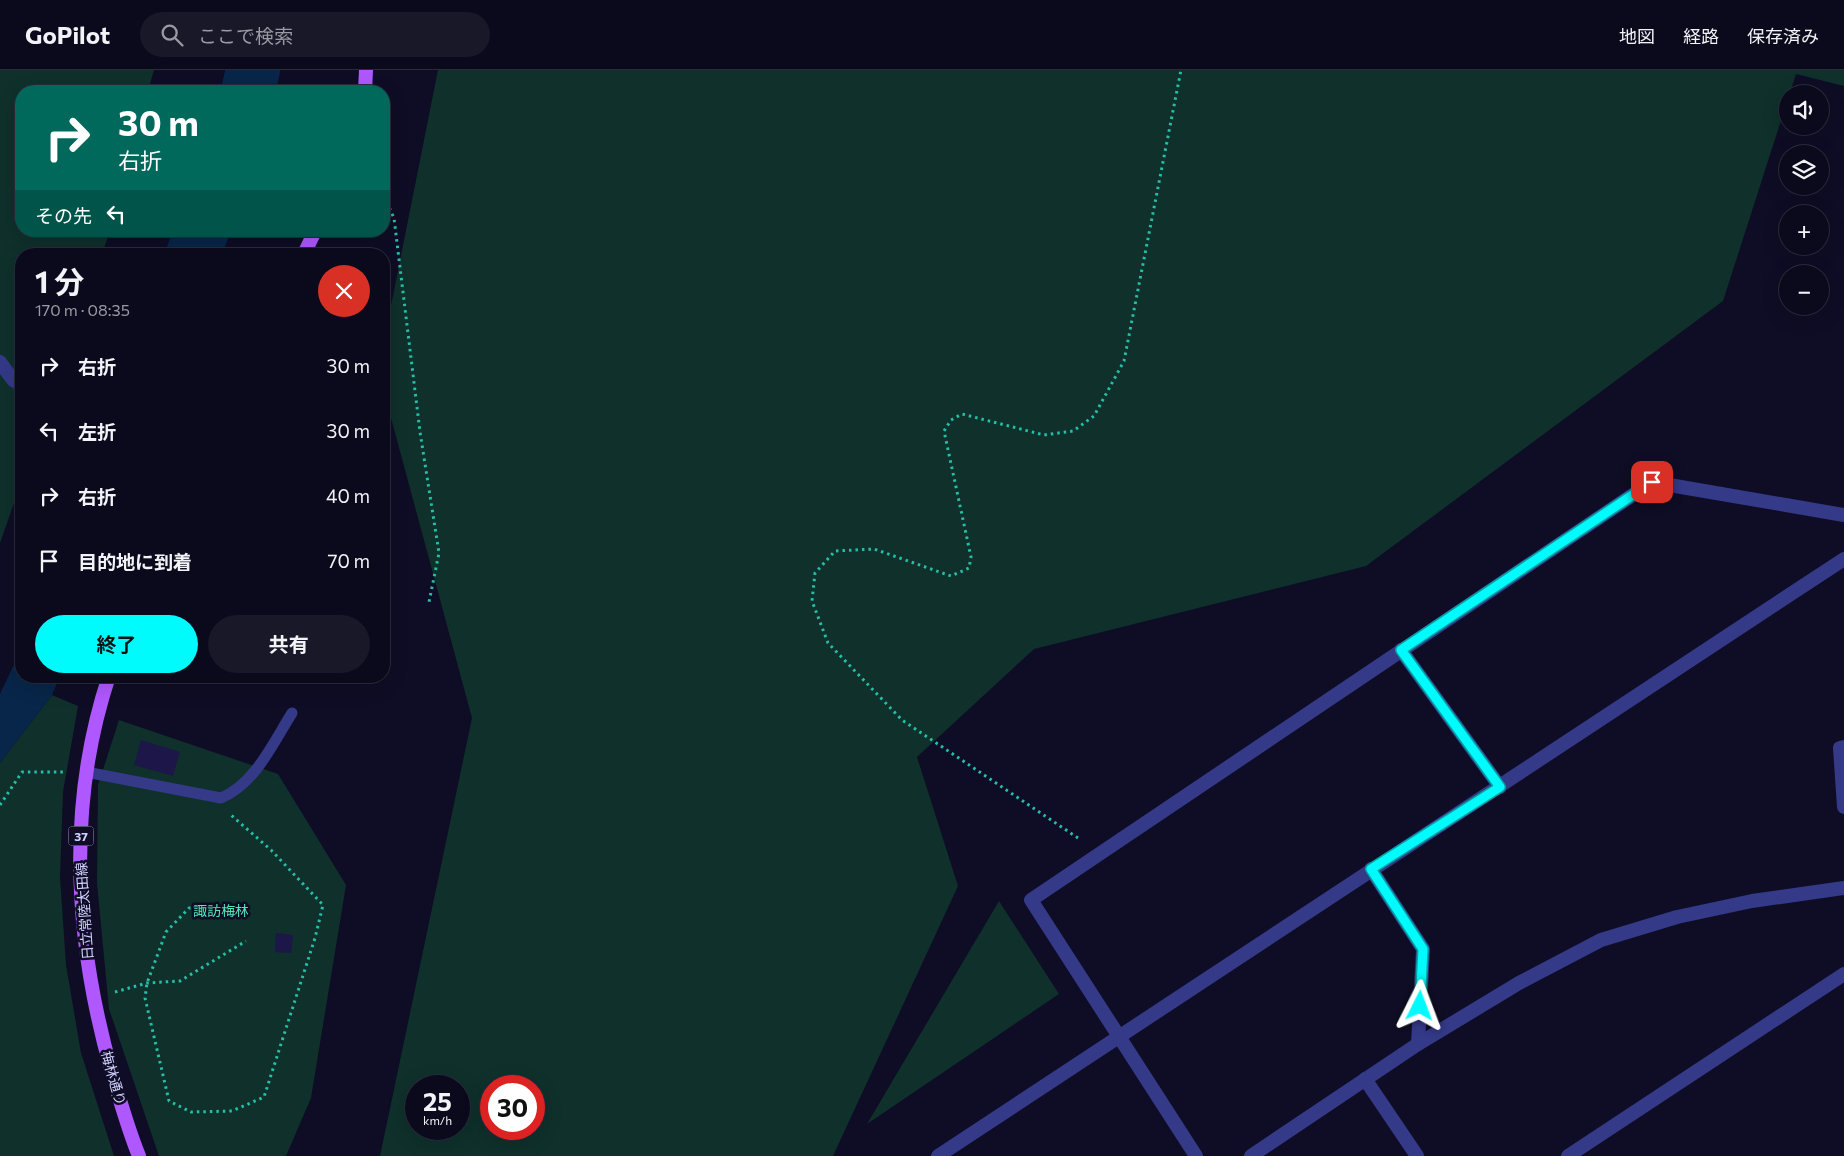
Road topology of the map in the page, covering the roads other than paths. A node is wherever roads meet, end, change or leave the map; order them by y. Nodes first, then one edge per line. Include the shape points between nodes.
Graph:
1 (366, 70) edge
2 (365, 85) edge
3 (0, 362) edge
4 (15, 381) edge
5 (1844, 514) edge
6 (1844, 559) edge
7 (1401, 650) junction
8 (107, 683) edge
9 (292, 713) dead end
10 (1844, 748) edge
11 (86, 772) junction
12 (1500, 787) junction
13 (1844, 807) edge
14 (1371, 869) junction
15 (1844, 888) edge
16 (1844, 974) edge
17 (93, 998) joint
18 (1120, 1036) junction
19 (1418, 1044) junction
20 (1365, 1079) junction
21 (139, 1156) edge
22 (938, 1156) edge
23 (1196, 1156) edge
24 (1251, 1156) edge
25 (1417, 1156) edge
26 (1568, 1156) edge

1 - 2 main road
3 - 4 street
5 - 7 street via 1652,482
6 - 12 street
7 - 12 street
7 - 18 street via 1031,900
8 - 11 main road, 日立常陸太田線 / 37
9 - 11 lane via 249,777 232,793 220,798
10 - 13 street via 1840,748
11 - 17 main road, 日立常陸太田線 / 37 via 79,854 84,941
12 - 14 street
14 - 18 street
14 - 19 street via 1423,949
15 - 19 street via 1752,901 1677,917 1601,940 1519,983
16 - 26 street
17 - 21 main road, 梅林通り / 37 via 126,1122
18 - 22 street
18 - 23 street
19 - 20 street
20 - 24 street
20 - 25 street

